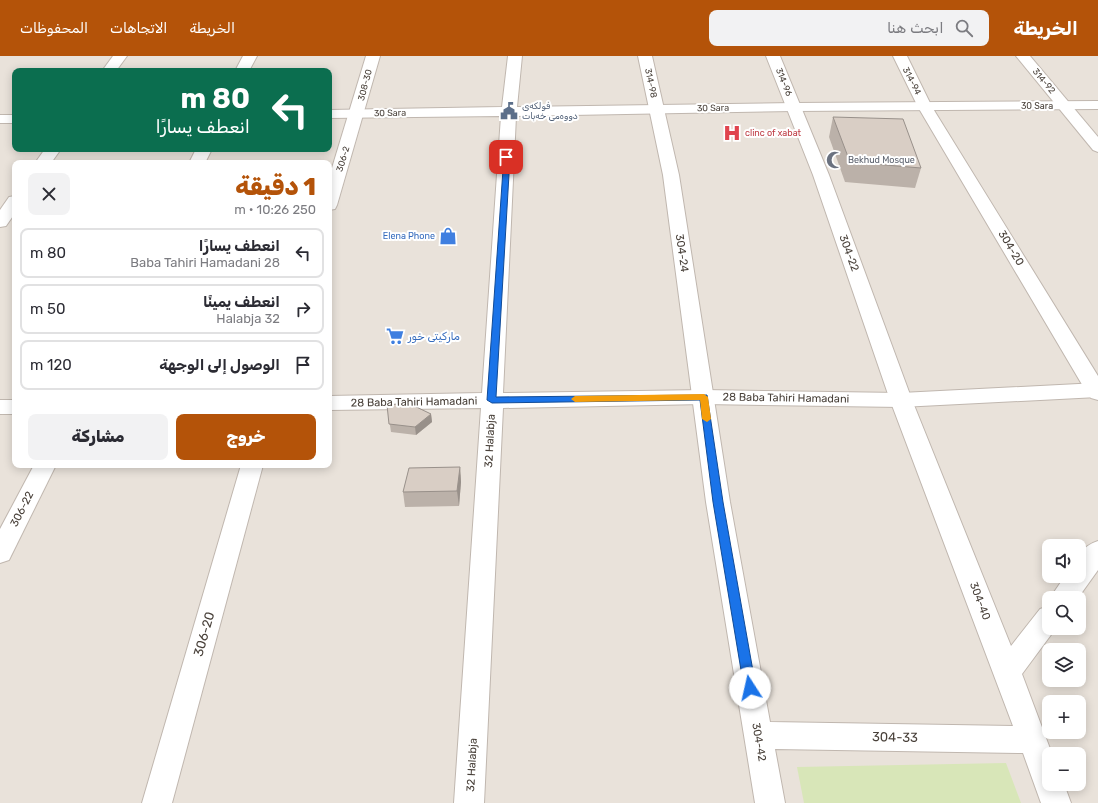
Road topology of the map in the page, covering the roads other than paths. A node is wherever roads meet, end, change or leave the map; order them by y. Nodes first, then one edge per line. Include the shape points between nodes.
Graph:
1 (120, 56) edge
2 (250, 56) edge
3 (373, 56) edge
4 (515, 56) edge
5 (645, 56) edge
6 (773, 56) edge
7 (900, 56) edge
8 (1023, 56) edge
9 (111, 68) edge
10 (244, 68) edge
11 (1098, 105) edge
12 (1064, 106) junction
13 (794, 107) junction
14 (925, 107) junction
15 (656, 109) junction
16 (509, 111) junction
17 (332, 114) edge
18 (357, 114) junction
19 (0, 119) edge
20 (12, 119) edge
21 (1098, 147) edge
22 (332, 196) edge
23 (12, 205) edge
24 (0, 222) edge
25 (1098, 391) edge
26 (704, 397) junction
27 (492, 400) junction
28 (901, 400) junction
29 (332, 403) edge
30 (0, 407) edge
31 (12, 407) edge
32 (43, 468) edge
33 (251, 468) edge
34 (1098, 551) edge
35 (0, 553) edge
36 (1068, 591) edge
37 (1042, 626) edge
38 (1008, 672) junction
39 (758, 735) junction
40 (1032, 740) junction
41 (157, 803) edge
42 (469, 803) edge
43 (770, 803) edge
44 (1056, 803) edge

1 - 9 street
2 - 10 street
3 - 18 street, 308-30
4 - 16 street, 32 Halabja
5 - 15 street, 314-98
6 - 13 street, 314-96
7 - 14 street, 314-94
8 - 12 street, 314-92
11 - 12 street, 30 Sara
12 - 14 street, 30 Sara
12 - 21 street, 314-92
13 - 14 street, 30 Sara
13 - 15 street, 30 Sara
13 - 28 street, 304-22 via 821,175
14 - 25 street, 304-20
15 - 16 street, 30 Sara
15 - 26 street, 304-24 via 671,175
16 - 18 street, 30 Sara
16 - 27 street, 32 Halabja
17 - 18 street, 30 Sara
18 - 22 street, 306-2
19 - 20 street
23 - 24 street
25 - 28 street, 28 Baba Tahiri Hamadani
26 - 27 street, 28 Baba Tahiri Hamadani
26 - 28 street, 28 Baba Tahiri Hamadani
26 - 39 street, 304-42 via 718,502
27 - 29 street, 28 Baba Tahiri Hamadani
27 - 42 street, 32 Halabja
28 - 38 street, 304-40
30 - 31 street
32 - 35 street, 306-22
33 - 41 street, 306-20
34 - 36 street
37 - 38 street
38 - 40 street, 304-40
39 - 40 street, 304-33
39 - 43 street, 304-42
40 - 44 street, 304-40

